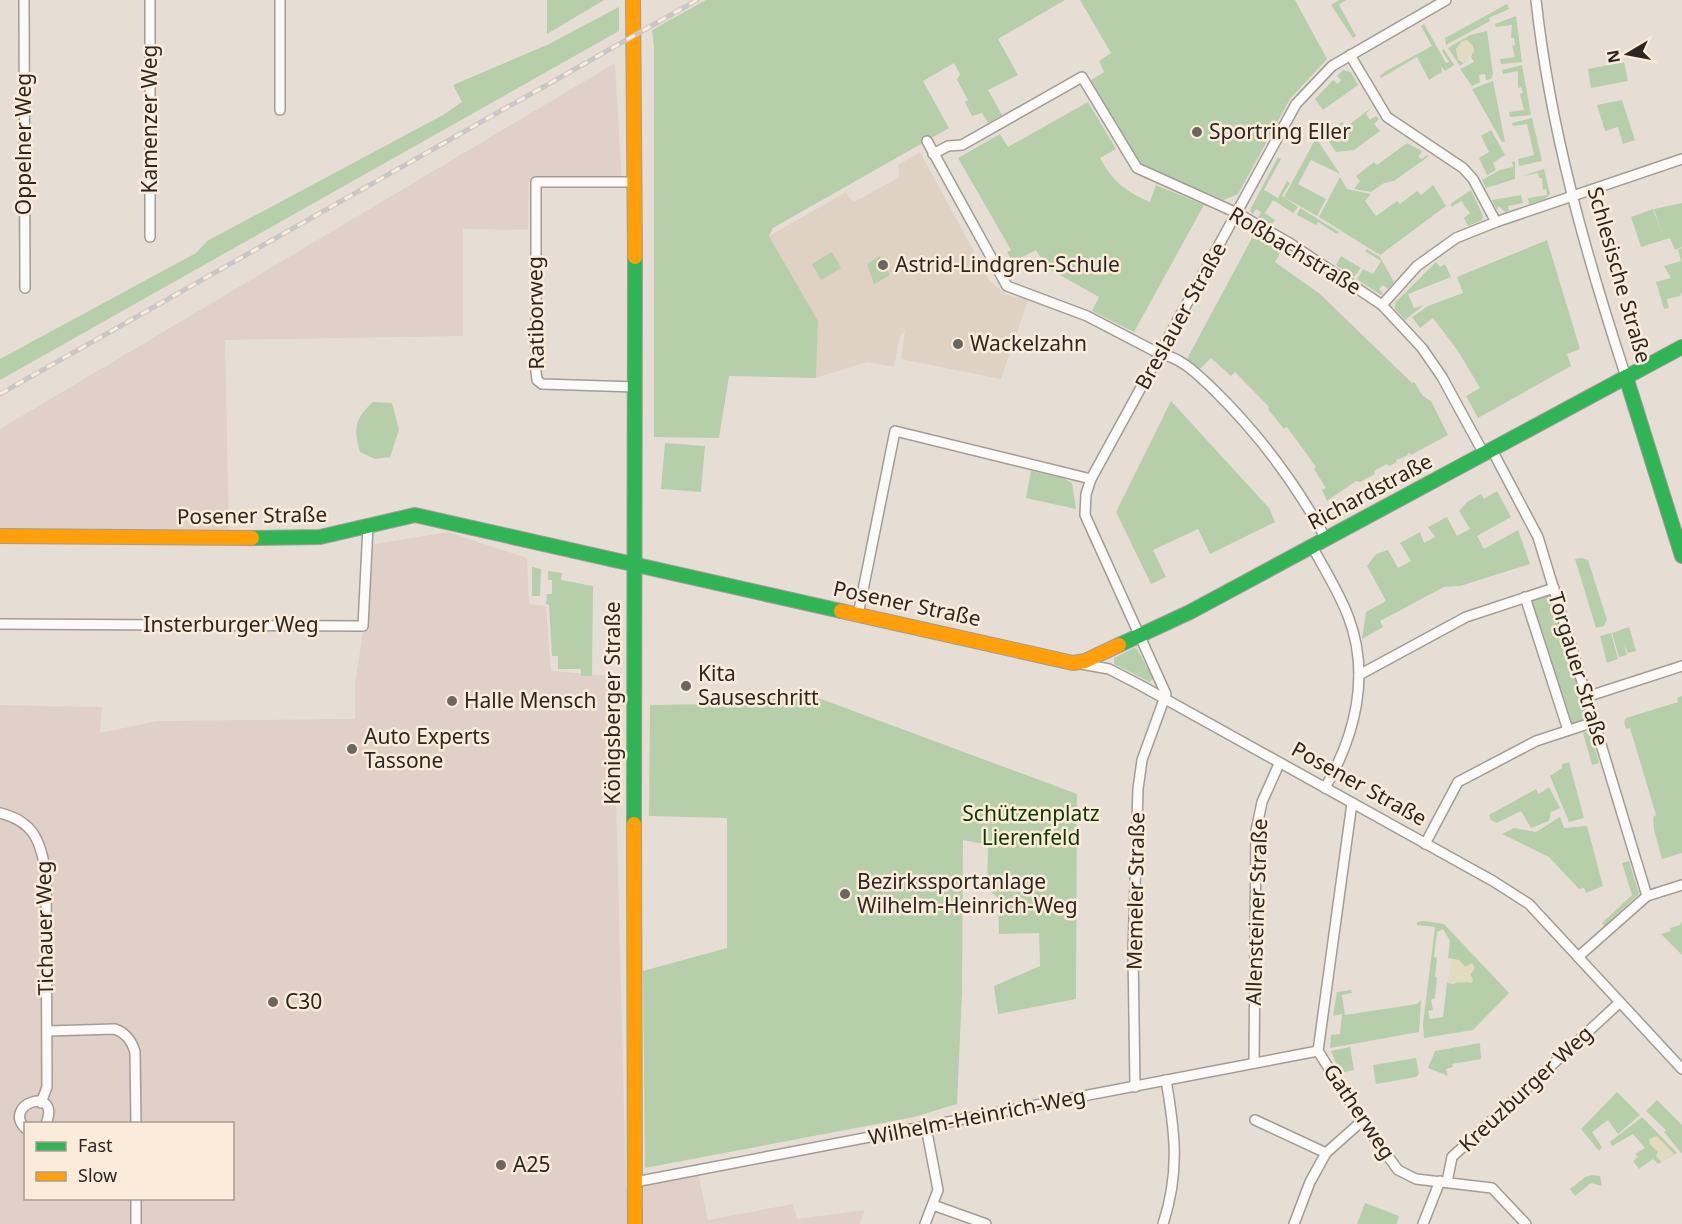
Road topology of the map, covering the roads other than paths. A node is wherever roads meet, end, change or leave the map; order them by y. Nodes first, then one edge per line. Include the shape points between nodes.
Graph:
1 (24, 0) edge
2 (150, 0) edge
3 (280, 0) edge
4 (1446, 0) edge
5 (1536, 0) edge
6 (633, 5) edge
7 (1350, 55) junction
8 (280, 110) dead end
9 (927, 141) dead end
10 (933, 154) junction
11 (1682, 159) edge
12 (636, 182) junction
13 (1574, 195) junction
14 (1237, 213) junction
15 (1496, 222) junction
16 (150, 237) dead end
17 (25, 288) dead end
18 (1382, 305) junction
19 (1682, 347) edge
20 (1160, 354) junction
21 (1626, 377) junction
22 (636, 387) junction
23 (1488, 452) junction
24 (1091, 479) junction
25 (368, 526) junction
26 (0, 536) edge
27 (1679, 538) edge
28 (1326, 539) junction
29 (1312, 546) junction
30 (1682, 556) edge
31 (634, 564) junction
32 (1554, 588) junction
33 (1525, 597) junction
34 (858, 615) junction
35 (0, 624) edge
36 (1140, 637) junction
37 (1073, 663) junction
38 (1682, 666) edge
39 (1359, 675) junction
40 (1586, 697) junction
41 (1166, 700) junction
42 (1594, 722) junction
43 (1568, 730) junction
44 (1279, 764) junction
45 (1325, 788) junction
46 (1352, 803) junction
47 (0, 813) edge
48 (1425, 844) junction
49 (1682, 885) edge
50 (1647, 896) junction
51 (1578, 957) junction
52 (1618, 1004) junction
53 (47, 1031) junction
54 (1318, 1051) junction
55 (1254, 1063) junction
56 (1682, 1069) edge
57 (1166, 1080) junction
58 (1135, 1087) junction
59 (41, 1103) junction
60 (1255, 1120) dead end
61 (1362, 1121) junction
62 (46, 1122) edge
63 (136, 1122) edge
64 (926, 1127) junction
65 (24, 1128) edge
66 (1326, 1153) junction
67 (1444, 1181) junction
68 (635, 1182) junction
69 (136, 1200) edge
70 (933, 1205) junction
71 (136, 1224) edge
72 (635, 1224) edge
73 (925, 1224) edge
74 (986, 1224) edge
75 (1164, 1224) edge
76 (1294, 1224) edge
77 (1423, 1224) edge
78 (1526, 1224) edge

1 - 17 street, Oppelner Weg
2 - 16 street, Kamenzer Weg
3 - 8 street
4 - 7 street, Breslauer Straße
5 - 13 street, Schlesische Straße via 1554,112
6 - 12 street, Königsberger Straße
7 - 14 street, Breslauer Straße via 1321,75 1296,104
7 - 15 street via 1387,117 1463,168
9 - 10 street
10 - 14 street, Roßbachstraße via 948,146 962,145 1082,77 1137,168
10 - 20 street via 1007,286 1088,316
11 - 13 street
12 - 22 street, Königsberger Straße
12 - 22 street, Ratiborweg via 536,182 537,380 542,384
13 - 15 street
13 - 21 street, Schlesische Straße
14 - 18 street, Roßbachstraße
14 - 20 street, Breslauer Straße
15 - 18 street via 1439,249 1417,266
18 - 23 street, Roßbachstraße via 1422,348
19 - 21 street, Richardstraße
20 - 24 street, Breslauer Straße
20 - 28 street via 1171,356 1198,375 1258,435 1302,496
21 - 23 street, Richardstraße
21 - 27 street, Schlesische Straße
22 - 31 street, Königsberger Straße
23 - 28 street, Richardstraße
23 - 32 street, Torgauer Straße via 1532,523
24 - 34 street via 895,431
24 - 36 street, Breslauer Straße via 1085,515
25 - 26 street, Posener Straße via 341,535 305,539
25 - 31 street, Posener Straße via 415,515
25 - 35 street, Insterburger Weg via 363,626
27 - 30 street, Schlesische Straße
28 - 29 street, Richardstraße
29 - 36 street, Richardstraße
29 - 39 street via 1348,616
31 - 34 street, Posener Straße
31 - 68 street, Königsberger Straße
32 - 33 street
32 - 40 street, Torgauer Straße
33 - 39 street via 1466,616
33 - 43 street, Torgauer Straße
34 - 37 street, Posener Straße
36 - 37 street, Richardstraße
36 - 41 street, Breslauer Straße via 1165,689
37 - 41 street, Posener Straße via 1109,669
38 - 40 street
39 - 45 street via 1349,740
40 - 42 street, Torgauer Straße
41 - 44 street, Posener Straße
41 - 58 street, Memeler Straße via 1142,760 1138,789 1133,951
42 - 43 street
42 - 50 street, Torgauer Straße
43 - 48 street via 1536,741 1458,782
44 - 45 street, Posener Straße
44 - 55 street, Allensteiner Straße via 1262,802 1256,831
45 - 46 street, Posener Straße
46 - 48 street, Posener Straße
46 - 54 street, Gatherweg
47 - 53 street, Tichauer Weg via 15,816 26,825 43,850
48 - 51 street, Posener Straße via 1528,904
49 - 50 street
50 - 51 street
51 - 52 street, Posener Straße
52 - 56 street, Posener Straße
52 - 67 street, Kreuzburger Weg via 1452,1157
53 - 59 street, Tichauer Weg via 47,1087
53 - 63 street via 122,1031 135,1052
54 - 55 street, Wilhelm-Heinrich-Weg
54 - 61 street, Gatherweg
55 - 57 street, Wilhelm-Heinrich-Weg
57 - 58 street, Wilhelm-Heinrich-Weg
57 - 75 street via 1176,1135 1176,1163
58 - 64 street, Wilhelm-Heinrich-Weg
59 - 62 street, Tichauer Weg via 48,1113
59 - 65 street via 28,1101 20,1107 18,1120
60 - 66 street
61 - 66 street
61 - 67 street, Gatherweg via 1398,1170 1416,1179
64 - 68 street, Wilhelm-Heinrich-Weg
64 - 70 street via 938,1190
66 - 76 street
67 - 77 street, Kreuzburger Weg
67 - 78 street, Gatherweg via 1492,1188
68 - 72 street, Königsberger Straße
69 - 71 street
70 - 73 street
70 - 74 street

